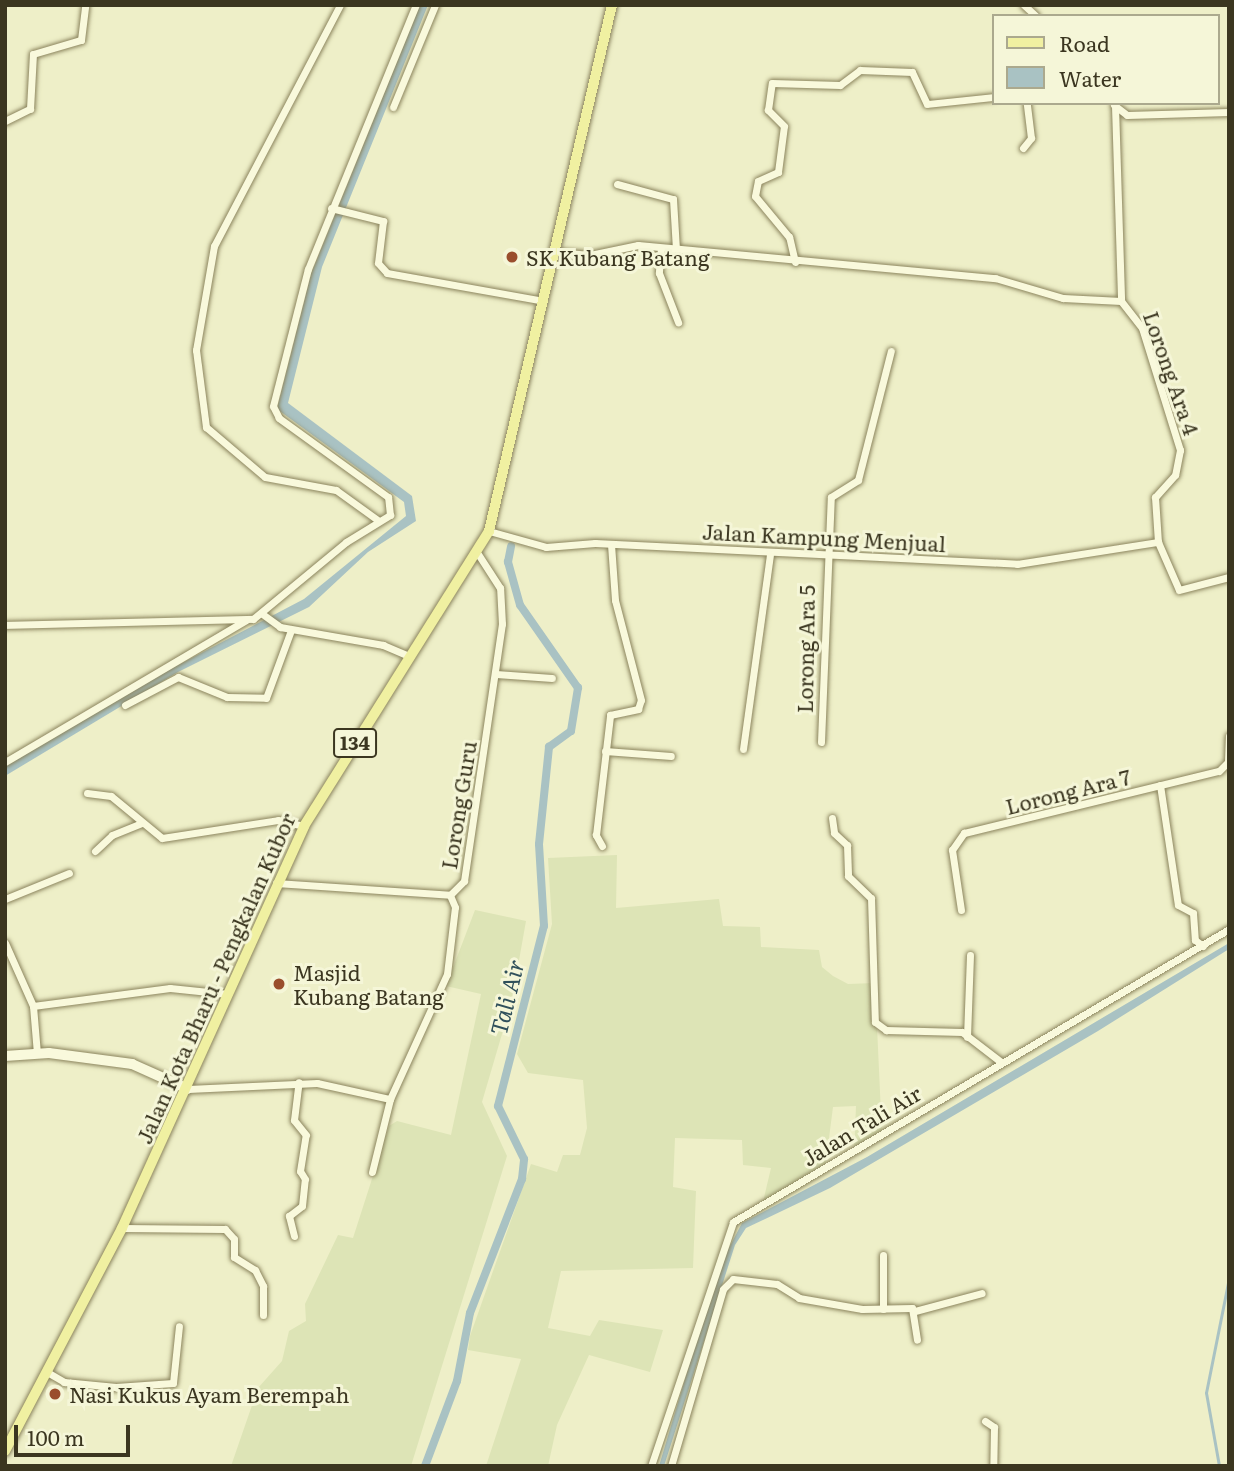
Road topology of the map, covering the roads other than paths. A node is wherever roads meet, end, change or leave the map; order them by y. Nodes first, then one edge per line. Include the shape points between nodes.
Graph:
1 (85, 5) edge
2 (340, 5) edge
3 (416, 5) edge
4 (435, 5) edge
5 (612, 5) edge
6 (992, 97) edge
7 (1027, 105) edge
8 (1113, 105) edge
9 (393, 107) dead end
10 (1229, 111) edge
11 (5, 121) edge
12 (1023, 148) dead end
13 (617, 184) dead end
14 (333, 209) junction
15 (661, 248) junction
16 (676, 249) junction
17 (556, 252) junction
18 (795, 262) junction
19 (545, 301) junction
20 (1121, 301) junction
21 (678, 322) dead end
22 (891, 351) dead end
23 (379, 521) junction
24 (489, 531) junction
25 (1158, 541) junction
26 (611, 544) junction
27 (478, 554) junction
28 (770, 554) junction
29 (824, 556) junction
30 (1227, 578) edge
31 (1229, 588) edge
32 (262, 615) junction
33 (247, 620) junction
34 (5, 625) edge
35 (290, 630) junction
36 (411, 657) junction
37 (496, 674) junction
38 (552, 678) dead end
39 (125, 705) dead end
40 (1229, 736) edge
41 (821, 743) dead end
42 (743, 749) dead end
43 (605, 751) junction
44 (671, 756) dead end
45 (5, 762) edge
46 (1160, 785) junction
47 (87, 793) dead end
48 (832, 818) dead end
49 (142, 823) junction
50 (304, 825) junction
51 (601, 846) dead end
52 (95, 851) dead end
53 (69, 873) dead end
54 (275, 883) junction
55 (450, 895) junction
56 (5, 899) edge
57 (961, 910) dead end
58 (1229, 929) edge
59 (5, 943) edge
60 (1203, 946) junction
61 (970, 956) dead end
62 (228, 993) junction
63 (33, 1006) junction
64 (967, 1037) junction
65 (37, 1054) junction
66 (5, 1056) edge
67 (1001, 1062) junction
68 (299, 1082) junction
69 (188, 1089) junction
70 (390, 1099) junction
71 (372, 1172) dead end
72 (122, 1228) junction
73 (294, 1236) dead end
74 (883, 1255) dead end
75 (982, 1293) dead end
76 (883, 1309) junction
77 (915, 1311) junction
78 (263, 1315) dead end
79 (179, 1326) dead end
80 (917, 1340) dead end
81 (47, 1372) junction
82 (985, 1421) dead end
83 (5, 1451) edge
84 (651, 1466) edge
85 (671, 1466) edge
86 (993, 1466) edge

1 - 11 street via 81,40 33,54 30,109
2 - 23 street via 214,247 196,350 207,429 265,477 336,490
3 - 14 street
4 - 9 street
5 - 17 main road, Jalan Kota Bharu - Pengkalan Kubor / 134
6 - 18 street via 927,104 912,72 860,70 840,85 772,83 768,110 784,126 778,172 758,181 755,196 788,235
7 - 12 street via 1031,138
8 - 10 street via 1128,114
8 - 20 street, Lorong Ara 4
13 - 16 street via 673,200
14 - 19 street via 385,225 379,263 387,273
14 - 23 street via 300,295 273,407 279,418 388,497 393,509
15 - 16 street
15 - 17 street
15 - 21 street via 659,273
16 - 18 street
17 - 19 main road, Jalan Kota Bharu - Pengkalan Kubor / 134
18 - 20 street via 995,278 1063,298
19 - 24 main road, Jalan Kota Bharu - Pengkalan Kubor / 134
20 - 25 street, Lorong Ara 4 via 1142,328 1180,450 1175,475 1155,497
22 - 29 street, Lorong Ara 5 via 858,480 831,497
23 - 32 street
24 - 26 street, Jalan Kampung Menjual via 546,547
24 - 27 main road, Jalan Kota Bharu - Pengkalan Kubor / 134
25 - 29 street, Jalan Kampung Menjual via 1017,564
25 - 30 street, Lorong Ara 4 via 1179,590
26 - 28 street, Jalan Kampung Menjual
26 - 43 street via 615,600 641,700 638,709 610,715
27 - 36 main road, Jalan Kota Bharu - Pengkalan Kubor / 134
27 - 37 street, Lorong Guru via 503,599
28 - 29 street, Jalan Kampung Menjual
28 - 42 street
29 - 41 street, Lorong Ara 5
30 - 31 street
32 - 33 street
32 - 35 street
33 - 34 street
33 - 45 street
35 - 36 street via 383,645
35 - 39 street via 266,698 227,697 178,677
36 - 50 main road, Jalan Kota Bharu - Pengkalan Kubor / 134
37 - 38 street
37 - 55 street, Lorong Guru via 464,881
40 - 46 street, Lorong Ara 7 via 1224,770
43 - 44 street
43 - 51 street via 596,835
46 - 57 street, Lorong Ara 7 via 964,833 952,850
46 - 60 street via 1178,905 1193,913 1195,940
47 - 49 street via 108,794
48 - 64 street via 834,833 847,845 848,876 872,898 875,1022 886,1030 955,1031
49 - 50 street via 165,838 278,820
49 - 52 street via 112,835
50 - 54 main road, Jalan Kota Bharu - Pengkalan Kubor / 134
53 - 56 street
54 - 55 street
54 - 62 main road, Jalan Kota Bharu - Pengkalan Kubor / 134
55 - 70 street, Lorong Guru via 455,907 447,974
58 - 60 street, Jalan Tali Air
59 - 63 street
60 - 67 street, Jalan Tali Air
61 - 64 street
62 - 63 street via 170,988
62 - 69 main road, Jalan Kota Bharu - Pengkalan Kubor / 134
63 - 65 street
64 - 67 street
65 - 66 street
65 - 69 street via 132,1064
67 - 84 street, Jalan Tali Air via 728,1228
68 - 69 street
68 - 70 street
68 - 73 street via 294,1119 306,1135 300,1171 305,1179 302,1206 289,1216
69 - 72 main road, Jalan Kota Bharu - Pengkalan Kubor / 134
70 - 71 street, Lorong Guru
72 - 78 street via 225,1229 234,1239 234,1257 254,1270 263,1286
72 - 81 main road, Jalan Kota Bharu - Pengkalan Kubor / 134
74 - 76 street
75 - 77 street
76 - 77 street
76 - 85 street via 799,1298 777,1284 727,1282
77 - 80 street
79 - 81 street via 173,1383 117,1388 64,1382
81 - 83 main road, Jalan Kota Bharu - Pengkalan Kubor / 134
82 - 86 street via 994,1427

